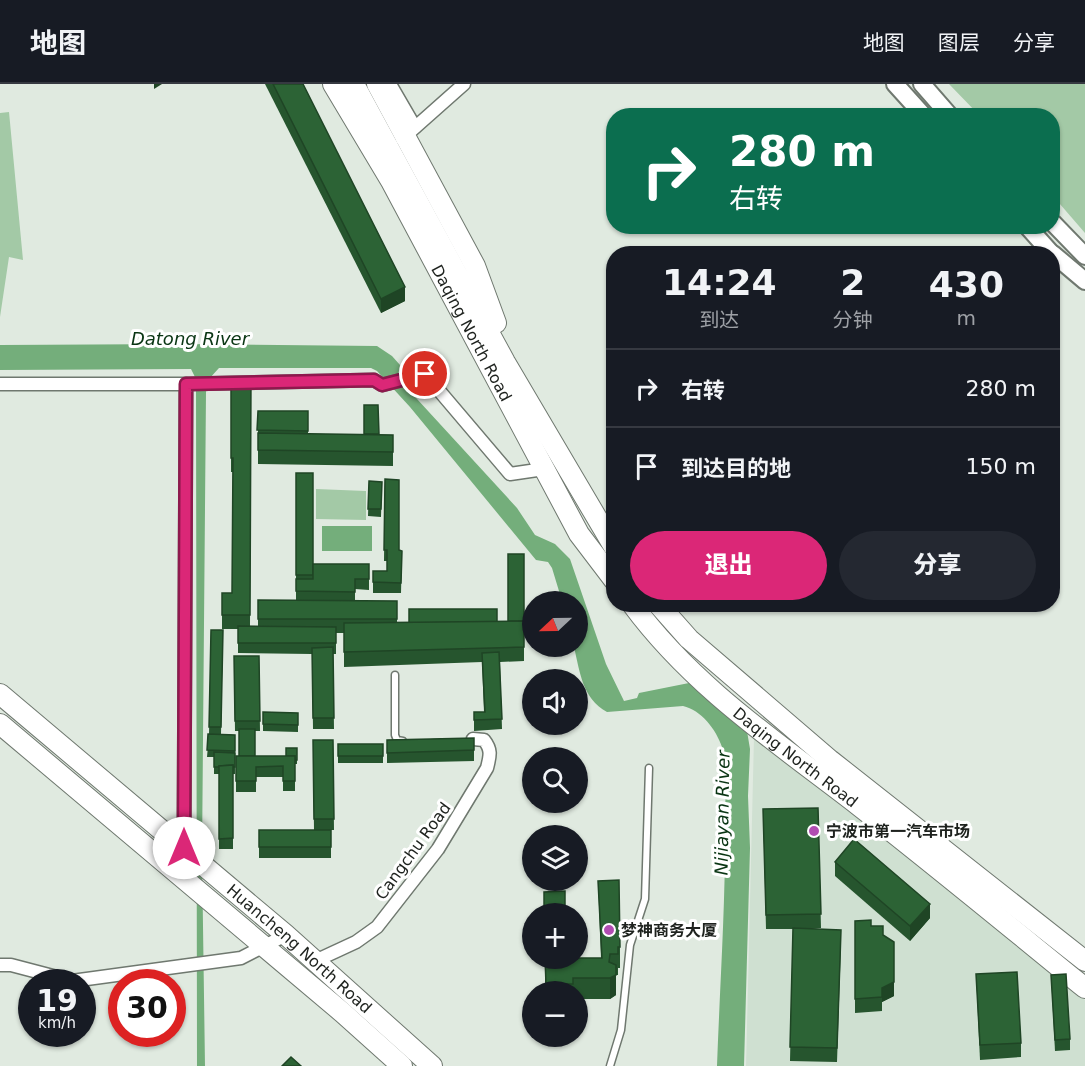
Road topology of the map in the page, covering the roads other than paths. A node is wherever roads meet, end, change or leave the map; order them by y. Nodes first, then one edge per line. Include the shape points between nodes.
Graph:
1 (333, 84) edge
2 (354, 84) edge
3 (377, 84) edge
4 (390, 84) edge
5 (464, 84) edge
6 (895, 84) edge
7 (922, 84) edge
8 (917, 108) edge
9 (943, 108) edge
10 (410, 132) junction
11 (385, 156) junction
12 (1060, 230) edge
13 (1034, 234) edge
14 (1046, 246) edge
15 (1085, 256) edge
16 (1060, 260) edge
17 (1085, 281) edge
18 (505, 362) junction
19 (0, 384) edge
20 (187, 384) junction
21 (544, 469) junction
22 (606, 533) edge
23 (606, 569) edge
24 (638, 612) edge
25 (665, 612) edge
26 (395, 675) dead end
27 (0, 694) edge
28 (0, 724) edge
29 (468, 739) edge
30 (411, 740) edge
31 (649, 768) dead end
32 (184, 848) junction
33 (286, 935) junction
34 (264, 946) junction
35 (315, 961) junction
36 (1085, 961) edge
37 (0, 965) edge
38 (1085, 988) edge
39 (402, 1066) edge
40 (432, 1066) edge
41 (610, 1066) edge

1 - 11 main road, Daqing North Road
2 - 11 main road
3 - 10 main road, Daqing North Road
4 - 10 street
5 - 10 street
6 - 8 main road
7 - 9 main road
10 - 11 street
10 - 18 main road, Daqing North Road via 475,266 504,339
11 - 18 main road, Daqing North Road
11 - 21 main road, Daqing North Road
12 - 15 main road
13 - 14 main road
16 - 17 main road
18 - 22 main road, Daqing North Road
19 - 20 street
20 - 21 street via 374,380 382,385 425,374 510,474
20 - 32 street
21 - 23 main road, Daqing North Road via 579,534
24 - 38 main road, Daqing North Road via 666,649 715,694 929,860
25 - 36 main road, Daqing North Road via 689,639 830,760
26 - 30 lane via 395,738
27 - 32 main road, Huancheng North Road
28 - 34 main road, Huancheng North Road
29 - 35 street, Cangchu Road via 484,740 489,746 488,768 438,849 377,927 356,942
31 - 41 lane via 645,899 630,945 621,1029
32 - 33 main road, Huancheng North Road
33 - 34 street
33 - 35 main road, Huancheng North Road
34 - 37 street via 241,958 72,981
34 - 39 main road, Huancheng North Road
35 - 40 main road, Huancheng North Road

